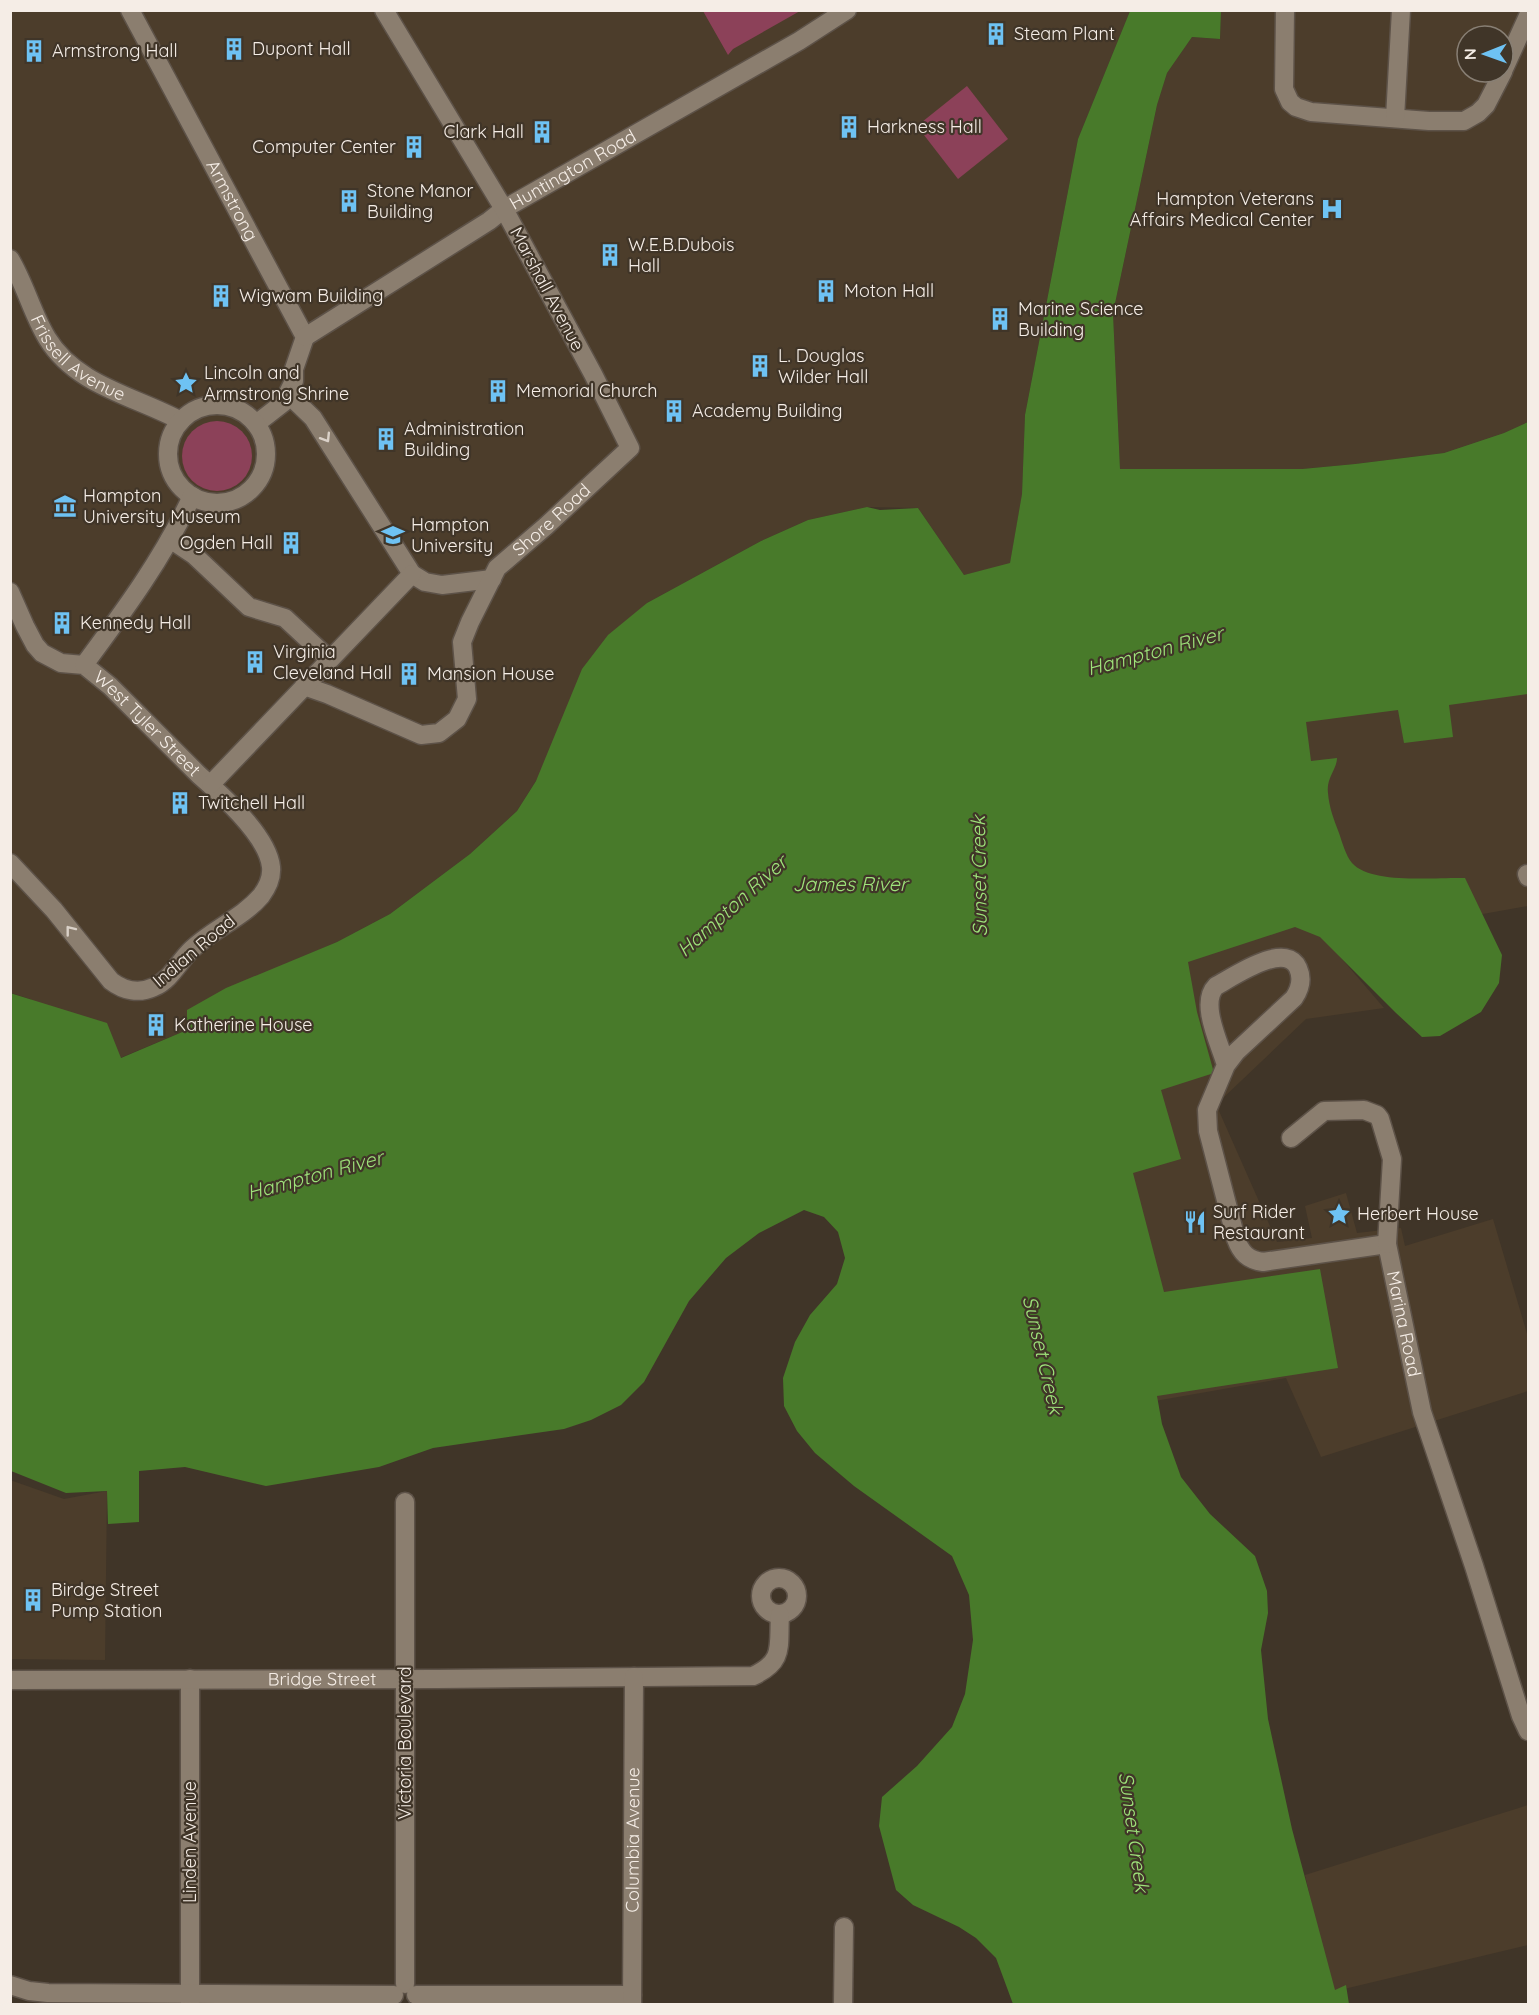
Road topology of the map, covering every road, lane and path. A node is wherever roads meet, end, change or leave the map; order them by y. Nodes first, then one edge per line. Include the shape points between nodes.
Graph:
1 (130, 10) edge
2 (384, 10) edge
3 (847, 10) edge
4 (1285, 10) edge
5 (1401, 10) edge
6 (1528, 16) edge
7 (1515, 45) edge
8 (1497, 84) edge
9 (1395, 118) junction
10 (504, 209) junction
11 (10, 259) edge
12 (305, 337) junction
13 (288, 394) junction
14 (181, 421) junction
15 (256, 424) junction
16 (630, 448) joint
17 (192, 496) junction
18 (170, 539) junction
19 (412, 574) junction
20 (492, 579) junction
21 (10, 592) edge
22 (329, 659) junction
23 (84, 665) junction
24 (304, 686) junction
25 (211, 784) junction
26 (10, 863) edge
27 (271, 874) joint
28 (1226, 1065) junction
29 (1291, 1138) dead end
30 (1387, 1244) junction
31 (405, 1502) dead end
32 (780, 1615) dead end
33 (634, 1677) junction
34 (190, 1679) junction
35 (10, 1680) edge
36 (405, 1680) junction
37 (1528, 1731) edge
38 (844, 1927) dead end
39 (10, 1985) edge
40 (405, 1997) edge
41 (190, 1999) edge
42 (632, 2000) edge
43 (843, 2004) edge

1 - 12 street, Armstrong
2 - 10 street, Marshall Avenue
3 - 10 street, Huntington Road
4 - 9 street via 1284,89 1290,102 1323,114
5 - 9 street
6 - 7 street
8 - 9 street via 1486,105 1471,118 1454,122
10 - 12 street, Huntington Road
10 - 16 street, Marshall Avenue
11 - 14 street, Frissell Avenue via 43,330 66,362 107,388
12 - 13 street
13 - 15 street via 283,403
13 -> 19 street via 313,418
14 - 15 street via 199,409 219,405 233,407
14 - 17 street via 168,452 179,484
15 - 17 street via 264,439 266,456 254,487 240,498 224,503
16 - 20 street, Shore Road via 497,568
17 - 18 street
18 - 22 street via 194,555 249,606 285,618
18 - 23 street
19 - 20 street via 425,582 442,585
19 - 22 street
20 - 24 street, Shore Road via 462,642 467,699 457,719 438,733 421,735
21 - 23 street, West Tyler Street via 35,645 51,659
22 - 24 street
23 - 25 street, West Tyler Street
24 - 25 street
25 - 27 street, West Tyler Street via 259,837 269,858
27 -> 26 street, Indian Road via 255,902 194,948 164,981 135,991 111,981
28 - 28 street via 1246,1041 1294,998 1301,982 1293,960 1264,960 1212,990 1209,1009
28 - 30 street via 1209,1102 1206,1121 1236,1239 1245,1255 1263,1262
29 - 30 street, Marina Road via 1324,1111 1364,1110 1377,1115 1392,1159
30 - 37 street, Marina Road via 1422,1412
31 - 36 street, Victoria Boulevard
32 - 33 street, Bridge Street via 778,1655 769,1668 753,1676
33 - 36 street, Bridge Street
33 - 42 street, Columbia Avenue
34 - 35 street, Bridge Street
34 - 36 street, Bridge Street
34 - 41 street, Linden Avenue
36 - 40 street, Victoria Boulevard
38 - 43 street
39 - 41 street via 48,1993
40 - 41 street
40 - 42 street

